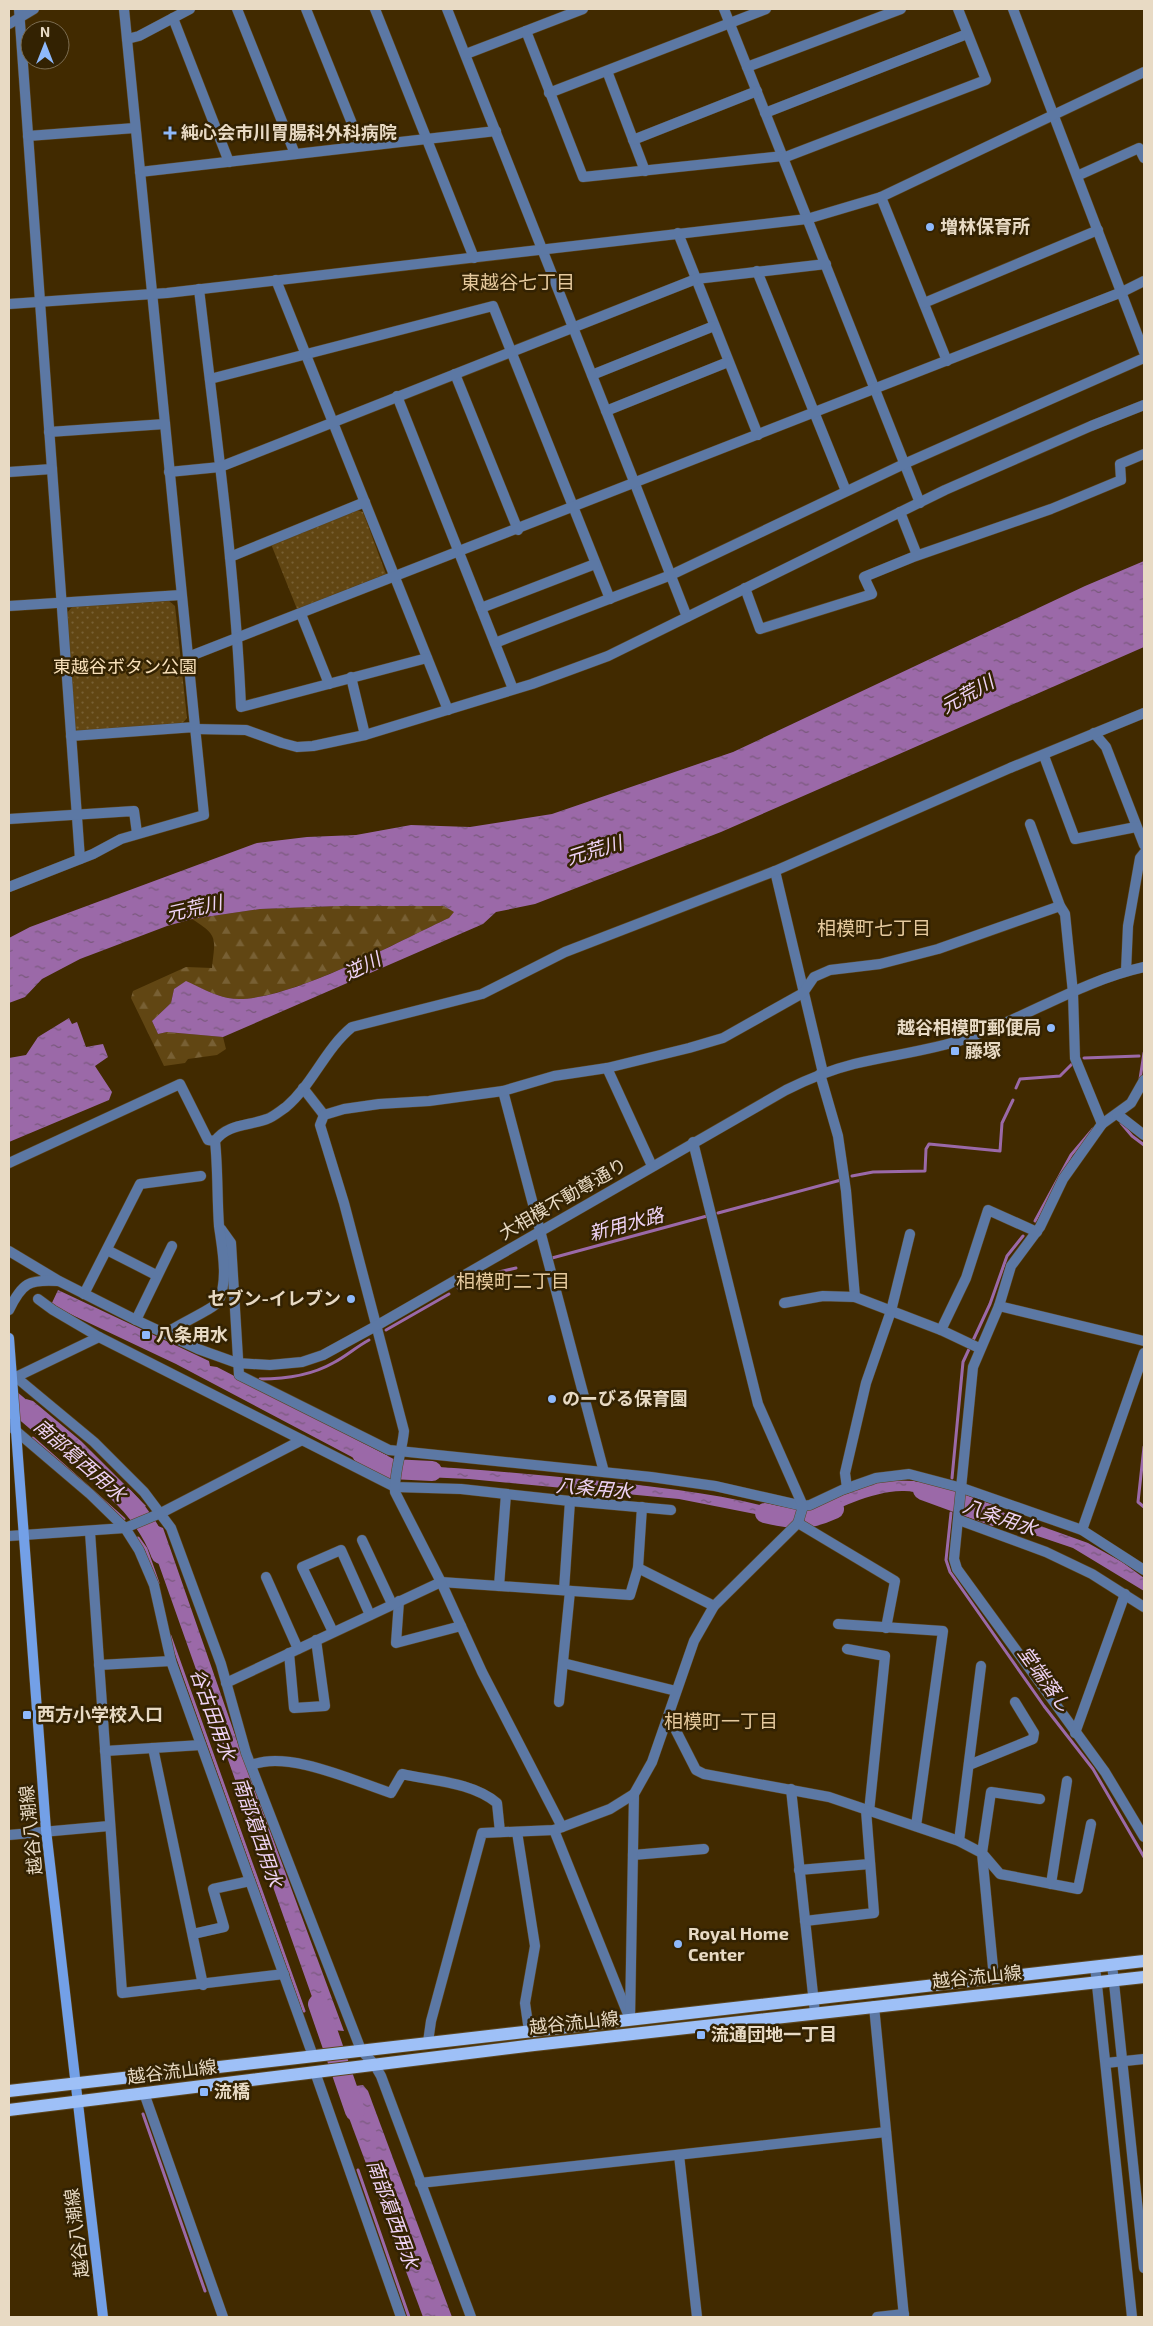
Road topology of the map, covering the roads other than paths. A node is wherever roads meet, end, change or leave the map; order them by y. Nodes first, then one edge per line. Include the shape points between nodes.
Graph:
1 (34, 9) edge
2 (124, 9) edge
3 (190, 9) edge
4 (237, 9) edge
5 (306, 9) edge
6 (375, 9) edge
7 (448, 9) edge
8 (583, 9) edge
9 (724, 9) edge
10 (766, 9) edge
11 (901, 9) edge
12 (958, 9) edge
13 (1013, 9) edge
14 (20, 13) edge
15 (173, 18) junction
16 (730, 23) junction
17 (9, 24) edge
18 (526, 31) junction
19 (967, 34) junction
20 (127, 39) junction
21 (466, 54) junction
22 (748, 67) junction
23 (607, 71) junction
24 (1144, 72) edge
25 (757, 91) junction
26 (549, 93) junction
27 (765, 113) junction
28 (1054, 114) junction
29 (135, 128) junction
30 (496, 131) junction
31 (28, 136) junction
32 (427, 139) junction
33 (633, 140) junction
34 (361, 146) junction
35 (295, 154) junction
36 (783, 157) junction
37 (1144, 158) edge
38 (230, 162) junction
39 (645, 171) junction
40 (140, 172) junction
41 (1077, 176) junction
42 (881, 197) junction
43 (807, 219) junction
44 (1098, 230) junction
45 (678, 233) junction
46 (542, 249) junction
47 (474, 258) junction
48 (826, 264) junction
49 (757, 271) junction
50 (696, 279) junction
51 (276, 280) junction
52 (1144, 281) edge
53 (199, 289) junction
54 (1122, 292) junction
55 (152, 294) junction
56 (39, 302) junction
57 (924, 303) junction
58 (9, 304) edge
59 (714, 326) junction
60 (573, 327) junction
61 (511, 351) junction
62 (1144, 352) edge
63 (306, 356) junction
64 (1144, 358) edge
65 (947, 360) junction
66 (728, 362) junction
67 (455, 374) junction
68 (592, 375) junction
69 (210, 380) junction
70 (875, 390) junction
71 (397, 396) junction
72 (1144, 405) edge
73 (606, 411) junction
74 (816, 413) junction
75 (333, 422) junction
76 (165, 424) junction
77 (49, 432) junction
78 (758, 435) junction
79 (1144, 454) edge
80 (904, 464) junction
81 (220, 467) junction
82 (52, 469) junction
83 (9, 472) edge
84 (169, 472) junction
85 (635, 484) junction
86 (846, 491) junction
87 (365, 502) junction
88 (920, 503) junction
89 (573, 508) junction
90 (900, 512) junction
91 (518, 530) junction
92 (459, 552) junction
93 (917, 555) junction
94 (230, 557) junction
95 (595, 564) junction
96 (671, 575) junction
97 (395, 577) junction
98 (744, 588) junction
99 (181, 595) junction
100 (610, 599) junction
101 (62, 603) junction
102 (9, 606) edge
103 (481, 608) junction
104 (301, 614) junction
105 (687, 617) junction
106 (238, 639) junction
107 (495, 643) junction
108 (188, 657) junction
109 (427, 658) junction
110 (351, 678) junction
111 (329, 684) junction
112 (513, 689) junction
113 (448, 710) junction
114 (1144, 712) edge
115 (195, 728) junction
116 (1107, 728) junction
117 (1094, 733) junction
118 (365, 735) junction
119 (71, 736) junction
120 (1106, 747) junction
121 (1044, 756) junction
122 (76, 814) junction
123 (9, 819) edge
124 (1030, 824) dead end
125 (1136, 827) junction
126 (137, 833) junction
127 (1144, 845) edge
128 (1144, 853) edge
129 (80, 859) junction
130 (775, 871) junction
131 (9, 887) edge
132 (1060, 906) junction
133 (1144, 968) edge
134 (1126, 971) junction
135 (1073, 992) junction
136 (803, 993) junction
137 (607, 1068) junction
138 (821, 1074) junction
139 (1144, 1080) edge
140 (303, 1088) junction
141 (503, 1092) junction
142 (1117, 1114) junction
143 (324, 1116) junction
144 (1102, 1124) junction
145 (1144, 1135) edge
146 (215, 1141) junction
147 (693, 1142) junction
148 (9, 1163) edge
149 (652, 1166) junction
150 (201, 1176) dead end
151 (219, 1226) junction
152 (539, 1232) junction
153 (1037, 1232) junction
154 (910, 1234) dead end
155 (172, 1246) dead end
156 (107, 1250) junction
157 (9, 1251) edge
158 (156, 1275) junction
159 (59, 1281) junction
160 (84, 1294) junction
161 (855, 1297) junction
162 (38, 1299) dead end
163 (784, 1303) dead end
164 (999, 1306) junction
165 (9, 1310) edge
166 (891, 1311) junction
167 (136, 1320) junction
168 (376, 1326) junction
169 (941, 1330) junction
170 (165, 1334) junction
171 (99, 1337) junction
172 (9, 1338) edge
173 (1144, 1341) edge
174 (979, 1347) junction
175 (1144, 1352) edge
176 (236, 1363) junction
177 (11, 1369) edge
178 (13, 1428) edge
179 (302, 1440) junction
180 (402, 1453) junction
181 (604, 1472) junction
182 (395, 1482) junction
183 (847, 1488) junction
184 (961, 1491) junction
185 (506, 1494) junction
186 (570, 1500) junction
187 (803, 1506) junction
188 (642, 1507) junction
189 (670, 1510) dead end
190 (161, 1513) junction
191 (959, 1515) junction
192 (798, 1523) junction
193 (125, 1528) junction
194 (1082, 1530) junction
195 (90, 1532) junction
196 (9, 1536) edge
197 (23, 1536) junction
198 (362, 1540) dead end
199 (638, 1568) junction
200 (1144, 1570) edge
201 (266, 1576) dead end
202 (441, 1582) junction
203 (499, 1586) junction
204 (567, 1590) junction
205 (1125, 1594) junction
206 (396, 1603) junction
207 (714, 1606) junction
208 (1144, 1607) edge
209 (370, 1615) junction
210 (838, 1624) dead end
211 (461, 1626) junction
212 (886, 1628) junction
213 (334, 1632) junction
214 (316, 1640) junction
215 (847, 1649) dead end
216 (294, 1651) junction
217 (171, 1661) junction
218 (564, 1663) junction
219 (99, 1665) junction
220 (981, 1666) dead end
221 (226, 1683) junction
222 (676, 1691) junction
223 (559, 1702) dead end
224 (1015, 1702) dead end
225 (669, 1717) junction
226 (1075, 1733) junction
227 (201, 1745) junction
228 (153, 1748) junction
229 (105, 1751) junction
230 (252, 1764) junction
231 (969, 1766) junction
232 (1067, 1781) dead end
233 (791, 1789) junction
234 (634, 1794) junction
235 (1040, 1799) dead end
236 (868, 1811) junction
237 (1091, 1824) dead end
238 (110, 1826) junction
239 (916, 1826) junction
240 (558, 1828) junction
241 (46, 1830) junction
242 (500, 1832) junction
243 (517, 1832) junction
244 (9, 1835) edge
245 (1144, 1837) edge
246 (959, 1841) junction
247 (704, 1849) dead end
248 (982, 1853) junction
249 (633, 1855) junction
250 (870, 1864) junction
251 (799, 1870) junction
252 (250, 1881) junction
253 (1051, 1884) junction
254 (805, 1921) junction
255 (192, 1934) junction
256 (1144, 1960) edge
257 (1112, 1964) junction
258 (1095, 1966) junction
259 (284, 1974) junction
260 (1144, 1977) edge
261 (994, 1978) junction
262 (1114, 1980) junction
263 (1097, 1982) junction
264 (203, 1985) junction
265 (814, 1998) junction
266 (874, 2006) junction
267 (815, 2013) junction
268 (630, 2019) junction
269 (529, 2031) junction
270 (428, 2042) junction
271 (361, 2050) junction
272 (314, 2056) junction
273 (1144, 2059) edge
274 (1123, 2061) junction
275 (1106, 2063) junction
276 (374, 2064) junction
277 (315, 2072) junction
278 (76, 2082) junction
279 (9, 2091) edge
280 (144, 2093) junction
281 (78, 2102) junction
282 (9, 2110) edge
283 (886, 2132) junction
284 (679, 2155) junction
285 (420, 2183) junction
286 (1144, 2268) edge
287 (904, 2316) edge
288 (103, 2317) edge
289 (223, 2317) edge
290 (401, 2317) edge
291 (471, 2317) edge
292 (697, 2317) edge
293 (876, 2317) edge
294 (1132, 2317) edge

1 - 14 street
2 - 20 street
3 - 15 street
4 - 35 street
5 - 34 street
6 - 32 street
7 - 21 street
8 - 18 street
9 - 16 street
10 - 16 street
11 - 22 street
12 - 19 street
13 - 28 street
14 - 17 street
14 - 31 street
15 - 20 street
15 - 38 street
16 - 22 street
16 - 23 street
18 - 21 street
18 - 26 street
19 - 27 street
19 - 36 street via 986,80
20 - 29 street
21 - 30 street
22 - 25 street
23 - 26 street
23 - 33 street
24 - 28 street
25 - 27 street
25 - 33 street
26 - 39 street via 583,177
27 - 36 street
28 - 41 street
28 - 42 street
29 - 31 street
29 - 40 street
30 - 32 street
30 - 46 street
31 - 56 street
32 - 34 street
32 - 47 street
33 - 39 street
34 - 35 street
35 - 38 street
36 - 39 street
36 - 43 street
37 - 41 street via 1139,148
38 - 40 street
40 - 55 street
41 - 44 street
42 - 43 street
42 - 57 street
43 - 45 street
43 - 48 street
44 - 54 street
44 - 57 street
45 - 46 street
45 - 50 street
46 - 47 street
46 - 60 street
47 - 51 street
48 - 49 street
48 - 70 street
49 - 50 street
49 - 74 street
50 - 59 street
50 - 60 street
51 - 53 street
51 - 63 street
52 - 54 street
53 - 55 street
53 - 69 street
54 - 62 street
54 - 65 street
55 - 56 street
55 - 76 street
56 - 58 street
56 - 77 street
57 - 65 street
59 - 66 street
59 - 68 street
60 - 61 street
60 - 68 street
61 - 63 street via 493,306
61 - 67 street
61 - 89 street
63 - 69 street
63 - 75 street
64 - 80 street
65 - 70 street
66 - 73 street
66 - 78 street
67 - 71 street
67 - 91 street
68 - 73 street
69 - 81 street
70 - 74 street
70 - 80 street
71 - 75 street
71 - 92 street
72 - 88 street via 1076,432
73 - 85 street
74 - 78 street
74 - 86 street
75 - 81 street
75 - 87 street
76 - 77 street
76 - 84 street
77 - 82 street
78 - 85 street
79 - 93 street via 1120,464 1121,480 1051,509
80 - 86 street
80 - 88 street
81 - 84 street
81 - 94 street
82 - 83 street
82 - 101 street
84 - 99 street
85 - 89 street
85 - 96 street
86 - 96 street
87 - 94 street
87 - 97 street
88 - 90 street
89 - 91 street
89 - 95 street
90 - 93 street
90 - 98 street
91 - 92 street
92 - 97 street
92 - 103 street
93 - 98 street via 864,577 872,594 760,628
94 - 106 street
95 - 100 street
95 - 103 street
96 - 100 street
96 - 105 street
97 - 104 street
97 - 109 street
98 - 105 street
99 - 101 street
99 - 108 street
100 - 107 street
101 - 102 street
101 - 119 street
103 - 107 street
104 - 106 street
104 - 111 street
105 - 112 street via 608,656
106 - 108 street
106 - 111 street via 241,707
107 - 112 street
108 - 115 street
109 - 110 street
109 - 113 street
110 - 111 street
110 - 118 street
112 - 113 street
113 - 118 street
114 - 116 street
115 - 118 street via 246,730 297,747
115 - 119 street
115 - 126 street via 204,815
116 - 117 street
116 - 120 street
117 - 120 street
117 - 121 street
119 - 122 street
120 - 125 street
121 - 125 street via 1075,839
121 - 130 street
122 - 123 street
122 - 126 street via 134,811
122 - 129 street
124 - 132 street
125 - 127 street
126 - 129 street
128 - 134 street via 1140,858 1128,926
129 - 131 street
130 - 136 street
130 - 140 street via 572,949 482,994 352,1027 337,1039
132 - 135 street via 1065,914
132 - 136 street via 938,949 880,964 830,970 814,977
133 - 134 street, 大相模不動尊通り
134 - 135 street, 大相模不動尊通り
135 - 138 street, 大相模不動尊通り via 965,1039
135 - 144 street via 1075,1058
136 - 137 street via 723,1038
136 - 138 street
137 - 141 street via 554,1076
137 - 149 street
138 - 147 street, 大相模不動尊通り
138 - 161 street via 838,1136 844,1173
139 - 142 street via 1131,1104
140 - 143 street
140 - 146 street via 287,1106 269,1119 226,1130
141 - 143 street via 380,1104 344,1109
141 - 152 street
142 - 144 street
142 - 145 street
143 - 168 street via 320,1125
144 - 153 street via 1063,1179
146 - 148 street via 208,1140 180,1084
146 - 151 street
147 - 149 street, 大相模不動尊通り
147 - 187 street via 758,1404
149 - 152 street, 大相模不動尊通り
150 - 156 street via 140,1184
151 - 170 street via 224,1253 218,1303 177,1324
151 - 176 street via 231,1244 238,1348
152 - 168 street, 大相模不動尊通り
152 - 181 street
153 - 164 street via 1011,1266
153 - 169 street via 988,1210 966,1278
154 - 166 street
155 - 158 street
156 - 158 street
156 - 160 street
157 - 159 street, 大相模不動尊通り
158 - 167 street
159 - 160 street, 大相模不動尊通り
159 - 165 street via 31,1282 16,1294
160 - 167 street, 大相模不動尊通り
161 - 163 street via 823,1296
161 - 166 street
162 - 171 street
164 - 173 street
164 - 174 street
166 - 169 street
166 - 183 street via 866,1383 845,1473
167 - 170 street, 大相模不動尊通り
168 - 176 street, 大相模不動尊通り via 302,1362 270,1365
168 - 180 street via 404,1431
169 - 174 street
170 - 176 street, 大相模不動尊通り
171 - 177 street
171 - 179 street
172 - 177 main road, 越谷八潮線
174 - 184 street via 972,1367
175 - 194 street
176 - 180 street via 239,1375 389,1450
177 - 178 main road, 越谷八潮線
177 - 190 street via 94,1442
178 - 193 street
178 - 197 main road, 越谷八潮線
179 - 182 street
179 - 190 street
180 - 181 street
180 - 182 street
181 - 187 street via 715,1486
182 - 185 street
182 - 202 street via 395,1492
183 - 184 street via 876,1478 908,1474
183 - 187 street
184 - 191 street
184 - 194 street
185 - 186 street
185 - 203 street
186 - 188 street
186 - 204 street
187 - 192 street
188 - 189 street
188 - 199 street
190 - 193 street
190 - 221 street via 171,1528
191 - 205 street via 1046,1552
191 - 226 street via 954,1559 957,1569
192 - 207 street
192 - 212 street via 895,1581
193 - 195 street
193 - 217 street via 139,1550 154,1585
194 - 200 street
195 - 197 street
195 - 219 street
196 - 197 street
197 - 241 main road, 越谷八潮線
198 - 206 street
199 - 204 street via 630,1595
199 - 207 street
201 - 216 street
202 - 203 street
202 - 206 street
202 - 211 street
203 - 204 street
204 - 218 street
205 - 208 street
205 - 226 street
206 - 209 street
206 - 211 street via 396,1643
207 - 222 street via 694,1641
209 - 213 street
209 - 213 street via 341,1550 302,1567
210 - 212 street
211 - 240 street
212 - 239 street via 943,1631
213 - 214 street
214 - 216 street
214 - 216 street via 325,1706 294,1708
215 - 236 street via 885,1656
216 - 221 street
217 - 219 street
217 - 227 street
218 - 222 street
218 - 223 street
219 - 229 street
220 - 231 street
221 - 230 street
222 - 225 street
224 - 231 street via 1034,1733 1033,1739
225 - 233 street via 696,1770
225 - 234 street via 652,1762
226 - 245 street via 1105,1772
227 - 228 street
227 - 252 street
228 - 229 street
228 - 255 street
229 - 238 street
230 - 242 street via 288,1760 391,1792 402,1774 457,1785 485,1793 497,1803
230 - 271 street
231 - 246 street
232 - 253 street
233 - 236 street via 829,1797
233 - 251 street
234 - 240 street via 610,1809
234 - 249 street
235 - 248 street via 991,1792
236 - 239 street
236 - 250 street
237 - 253 street via 1078,1889
238 - 241 street
238 - 264 street via 122,1993
239 - 246 street
240 - 243 street
240 - 268 street
241 - 244 street
241 - 278 main road, 越谷八潮線
242 - 243 street
242 - 270 street via 482,1833
243 - 269 street via 535,1946 524,2003
246 - 248 street
247 - 249 street
248 - 253 street via 1000,1874
248 - 261 street
249 - 268 street
250 - 251 street
250 - 254 street via 874,1913
251 - 254 street
252 - 255 street via 214,1889 224,1927
252 - 259 street
254 - 265 street
255 - 264 street
256 - 257 main road, 越谷流山線
257 - 258 main road, 越谷流山線
257 - 262 street
258 - 261 main road, 越谷流山線
258 - 263 street
259 - 264 street
259 - 272 street
260 - 262 main road, 越谷流山線
261 - 265 main road, 越谷流山線
262 - 263 main road, 越谷流山線
262 - 274 street
263 - 266 main road, 越谷流山線
263 - 275 street
265 - 267 street
265 - 268 main road, 越谷流山線
266 - 267 main road, 越谷流山線
266 - 283 street
267 - 276 main road, 越谷流山線
268 - 269 main road, 越谷流山線
269 - 270 main road, 越谷流山線
270 - 271 main road, 越谷流山線
271 - 272 main road, 越谷流山線
271 - 276 street
272 - 278 main road, 越谷流山線
273 - 274 street
274 - 275 street
274 - 286 street
275 - 294 street
276 - 277 main road, 越谷流山線
276 - 285 street
277 - 280 main road, 越谷流山線
277 - 290 street
278 - 279 main road, 越谷流山線
278 - 281 main road, 越谷八潮線
280 - 281 main road, 越谷流山線
280 - 289 street
281 - 282 main road, 越谷流山線
281 - 288 main road, 越谷八潮線
283 - 284 street
283 - 287 street
284 - 285 street
284 - 292 street
285 - 291 street
287 - 293 street

